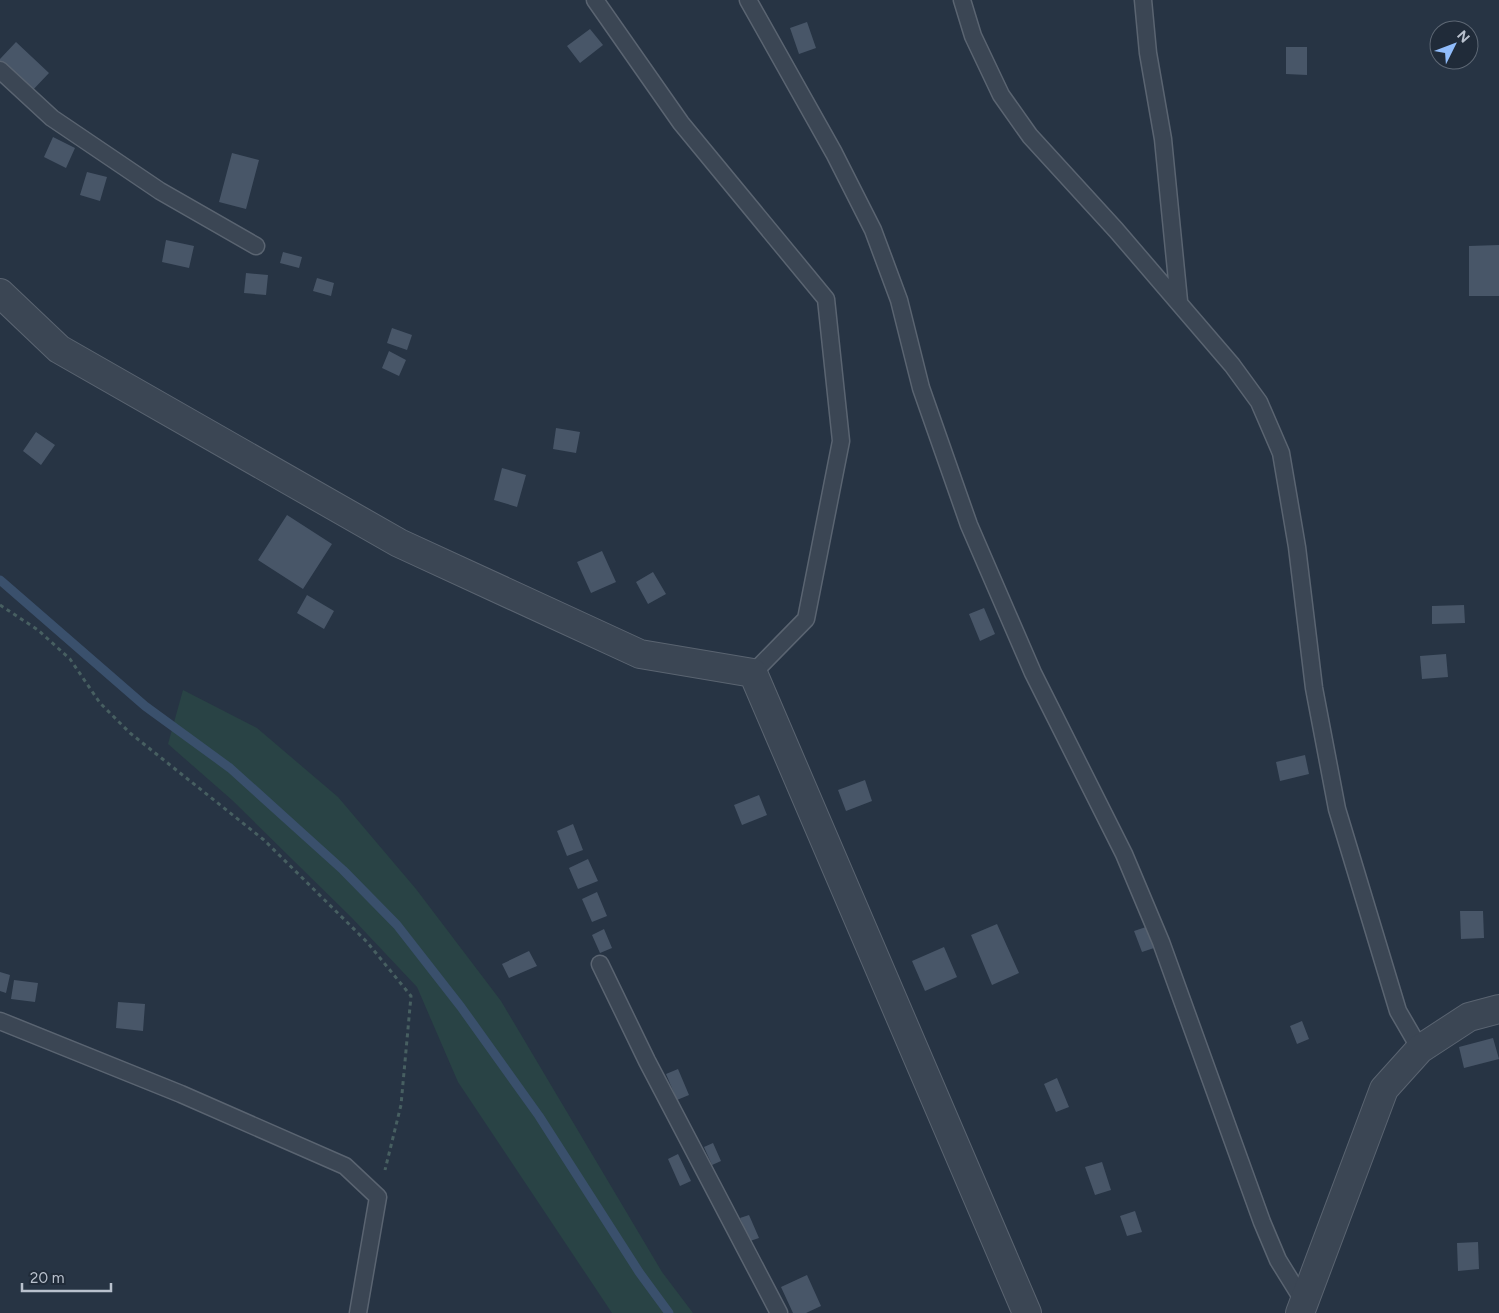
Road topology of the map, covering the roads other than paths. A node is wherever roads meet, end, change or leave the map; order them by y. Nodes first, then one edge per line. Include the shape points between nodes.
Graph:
1 (595, 0) edge
2 (748, 0) edge
3 (962, 0) edge
4 (1143, 0) edge
5 (0, 70) edge
6 (256, 246) dead end
7 (0, 293) edge
8 (1179, 301) junction
9 (753, 673) junction
10 (600, 964) dead end
11 (1499, 1009) edge
12 (0, 1021) edge
13 (1420, 1048) junction
14 (1302, 1308) edge
15 (358, 1313) edge
16 (779, 1313) edge
17 (1027, 1313) edge

1 - 9 lane via 681,123 826,299 841,441 810,600 806,619
2 - 14 lane via 834,153 873,230 898,300 921,388 970,526 1033,673 1124,854 1161,942 1262,1222
3 - 8 lane via 973,36 1001,94 1030,136
4 - 8 lane via 1148,53 1163,138
5 - 6 lane via 52,118 160,192
7 - 9 street via 59,349 400,543 640,654
8 - 13 lane via 1259,402 1281,453 1297,547 1314,688 1337,809 1398,1011
9 - 17 street
10 - 16 lane
11 - 13 street via 1469,1017
12 - 15 lane via 181,1094 345,1166 378,1197
13 - 14 street via 1384,1089

